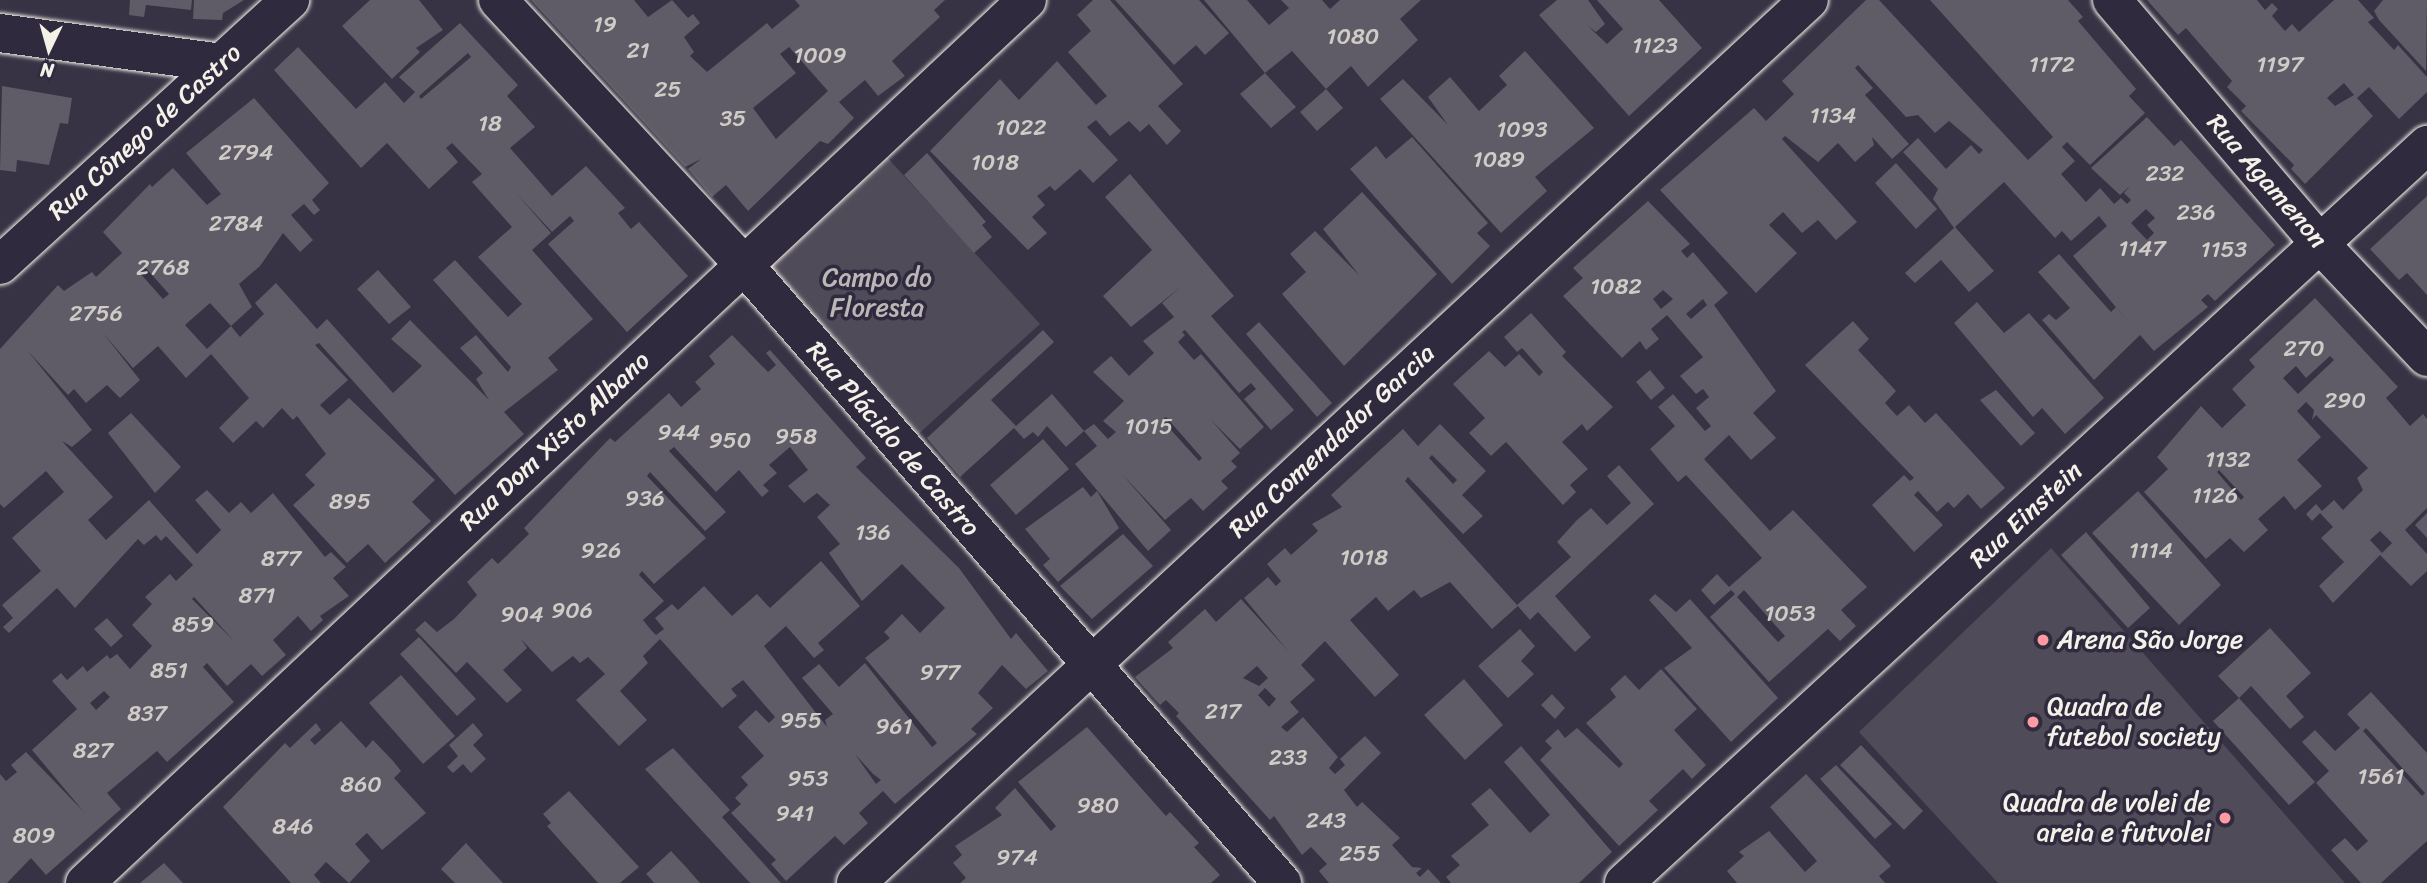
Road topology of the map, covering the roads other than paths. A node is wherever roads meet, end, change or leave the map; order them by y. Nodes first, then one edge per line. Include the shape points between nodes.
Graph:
1 (290, 0) edge
2 (498, 0) edge
3 (1027, 0) edge
4 (1809, 0) edge
5 (2112, 0) edge
6 (0, 33) edge
7 (221, 63) junction
8 (2427, 145) edge
9 (2321, 245) junction
10 (743, 264) junction
11 (0, 265) edge
12 (2427, 357) edge
13 (1090, 665) junction
14 (85, 883) edge
15 (856, 883) edge
16 (1282, 883) edge
17 (1624, 883) edge

1 - 7 street, Rua Cônego de Castro
2 - 10 street, Rua Plácido de Castro
3 - 10 street, Rua Dom Xisto Albano
4 - 13 street, Rua Comendador Garcia
5 - 9 street, Rua Agamenon
6 - 7 street
7 - 11 street, Rua Cônego de Castro
8 - 9 street, Rua Einstein
9 - 12 street, Rua Agamenon
9 - 17 street, Rua Einstein
10 - 13 street, Rua Plácido de Castro
10 - 14 street, Rua Dom Xisto Albano
13 - 15 street, Rua Comendador Garcia
13 - 16 street, Rua Plácido de Castro

